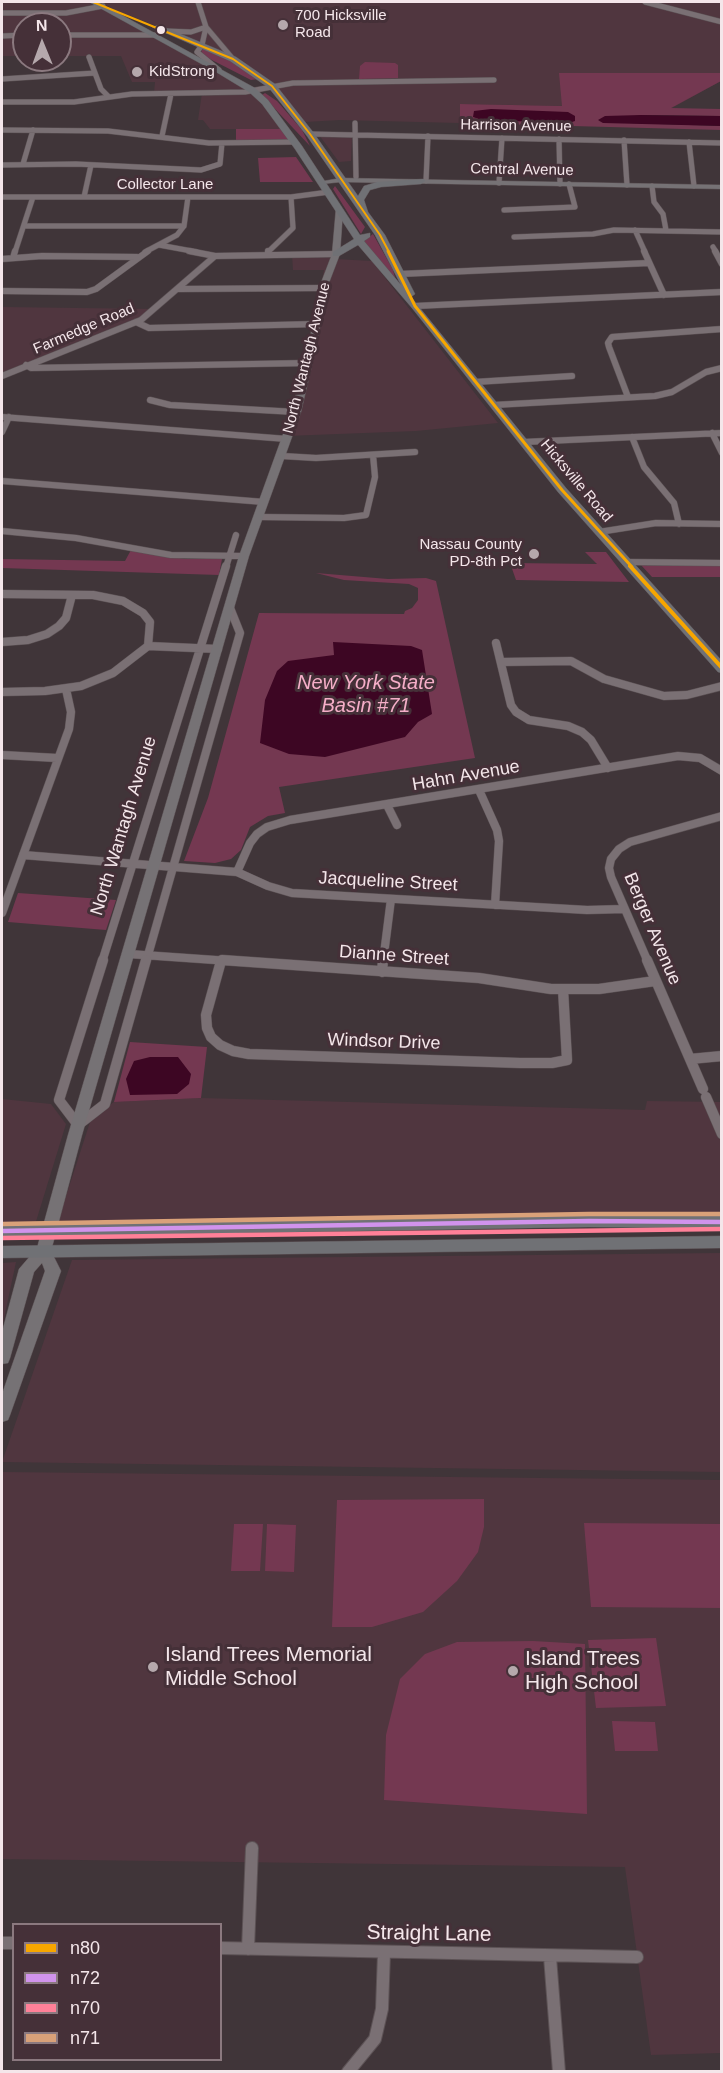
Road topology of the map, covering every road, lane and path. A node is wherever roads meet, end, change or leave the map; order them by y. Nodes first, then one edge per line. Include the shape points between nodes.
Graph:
1 (93, 2) edge
2 (198, 2) edge
3 (645, 2) edge
4 (105, 8) junction
5 (2, 13) edge
6 (722, 22) edge
7 (206, 27) junction
8 (166, 31) junction
9 (72, 35) edge
10 (154, 35) junction
11 (185, 38) junction
12 (202, 45) junction
13 (88, 57) dead end
14 (234, 58) junction
15 (219, 70) junction
16 (40, 72) edge
17 (95, 73) junction
18 (2, 78) edge
19 (40, 78) junction
20 (494, 80) dead end
21 (272, 86) junction
22 (252, 90) junction
23 (171, 94) junction
24 (109, 97) junction
25 (2, 102) edge
26 (292, 110) junction
27 (355, 123) dead end
28 (2, 130) edge
29 (33, 130) junction
30 (310, 134) junction
31 (356, 134) junction
32 (162, 136) junction
33 (428, 136) junction
34 (502, 138) junction
35 (559, 139) junction
36 (624, 141) junction
37 (295, 142) junction
38 (689, 142) junction
39 (222, 143) junction
40 (722, 143) edge
41 (328, 161) junction
42 (23, 164) junction
43 (2, 165) edge
44 (91, 165) junction
45 (356, 177) junction
46 (341, 180) junction
47 (372, 180) junction
48 (423, 181) junction
49 (322, 182) junction
50 (499, 183) junction
51 (560, 184) junction
52 (570, 184) junction
53 (627, 185) junction
54 (652, 186) junction
55 (694, 186) junction
56 (722, 187) edge
57 (329, 192) junction
58 (2, 197) edge
59 (33, 197) junction
60 (84, 197) junction
61 (188, 197) junction
62 (291, 197) junction
63 (339, 210) junction
64 (504, 210) dead end
65 (364, 212) junction
66 (370, 222) junction
67 (24, 226) junction
68 (183, 226) junction
69 (635, 230) junction
70 (666, 230) junction
71 (722, 232) edge
72 (514, 237) dead end
73 (359, 240) junction
74 (159, 245) junction
75 (713, 247) dead end
76 (340, 251) junction
77 (369, 253) junction
78 (267, 255) junction
79 (215, 256) junction
80 (137, 257) junction
81 (13, 258) junction
82 (2, 259) edge
83 (649, 263) junction
84 (722, 264) edge
85 (400, 274) junction
86 (322, 288) junction
87 (179, 289) junction
88 (2, 291) edge
89 (722, 292) edge
90 (664, 295) junction
91 (415, 306) junction
92 (136, 322) junction
93 (316, 324) junction
94 (722, 328) edge
95 (308, 363) junction
96 (26, 365) junction
97 (722, 368) edge
98 (2, 376) edge
99 (572, 376) dead end
100 (475, 382) junction
101 (628, 397) junction
102 (150, 400) dead end
103 (494, 405) junction
104 (296, 412) junction
105 (5, 417) edge
106 (2, 432) edge
107 (712, 433) junction
108 (722, 433) edge
109 (632, 437) junction
110 (287, 439) junction
111 (524, 442) junction
112 (415, 452) dead end
113 (722, 453) edge
114 (373, 455) junction
115 (282, 456) junction
116 (2, 481) edge
117 (264, 502) junction
118 (259, 517) junction
119 (679, 524) junction
120 (722, 524) edge
121 (2, 531) edge
122 (599, 532) junction
123 (236, 535) dead end
124 (229, 556) junction
125 (244, 556) junction
126 (626, 562) junction
127 (722, 563) edge
128 (2, 594) edge
129 (72, 596) junction
130 (230, 608) junction
131 (2, 642) edge
132 (496, 643) dead end
133 (148, 646) junction
134 (201, 648) junction
135 (218, 649) junction
136 (717, 657) edge
137 (501, 662) junction
138 (722, 669) edge
139 (722, 686) edge
140 (66, 689) junction
141 (2, 692) edge
142 (2, 755) edge
143 (57, 758) junction
144 (608, 768) junction
145 (722, 771) edge
146 (478, 790) junction
147 (387, 805) junction
148 (722, 816) edge
149 (397, 825) dead end
150 (23, 855) junction
151 (133, 864) junction
152 (155, 865) junction
153 (173, 867) junction
154 (237, 872) junction
155 (391, 899) junction
156 (495, 905) junction
157 (624, 909) junction
158 (2, 913) edge
159 (129, 954) junction
160 (148, 956) junction
161 (221, 961) junction
162 (382, 972) junction
163 (655, 981) junction
164 (563, 989) junction
165 (722, 1056) edge
166 (690, 1059) junction
167 (78, 1125) junction
168 (722, 1134) edge
169 (722, 1222) edge
170 (50, 1231) junction
171 (2, 1232) edge
172 (722, 1242) edge
173 (44, 1251) junction
174 (2, 1252) edge
175 (6, 1327) edge
176 (2, 1358) edge
177 (2, 1415) edge
178 (252, 1848) dead end
179 (222, 1948) edge
180 (248, 1949) junction
181 (384, 1953) junction
182 (637, 1956) dead end
183 (550, 1957) junction
184 (348, 2072) edge
185 (559, 2072) edge

1 - 4 main road
2 - 7 street
3 - 6 street
4 - 5 street via 66,13
4 - 8 main road, Hicksville Road
4 - 10 main road
7 - 8 street via 191,32
7 - 12 street
7 - 14 street
8 - 11 main road, Hicksville Road
9 - 10 street
10 - 11 main road
10 - 15 main road
11 - 12 main road, Hicksville Road
12 - 14 main road, Hicksville Road
12 - 15 street via 197,52
13 - 17 street
14 - 21 main road, Hicksville Road
15 - 21 main road via 254,84
15 - 22 main road
16 - 19 street
17 - 19 street
17 - 24 street
18 - 19 street
20 - 21 street
21 - 22 street
21 - 26 main road, Hicksville Road
22 - 23 street
22 - 26 main road via 266,91
22 - 37 main road, Hicksville Road
23 - 24 street
23 - 32 street
24 - 25 street via 74,102
26 - 30 main road, Hicksville Road
27 - 31 street
28 - 29 street
29 - 32 street
29 - 42 street
30 - 31 street, Harrison Avenue
30 - 41 main road, Hicksville Road
31 - 33 street, Harrison Avenue
31 - 45 street
32 - 39 street
33 - 34 street, Harrison Avenue
33 - 48 street
34 - 35 street, Harrison Avenue
34 - 50 street
35 - 36 street, Harrison Avenue
35 - 51 street
36 - 38 street, Harrison Avenue
36 - 53 street
37 - 39 street
37 - 49 main road, Hicksville Road
38 - 40 street, Harrison Avenue
38 - 55 street
39 - 44 street via 220,164 210,169
41 - 45 main road
41 - 46 main road, Hicksville Road
42 - 43 street
42 - 44 street
44 - 60 street
45 - 47 main road
46 - 47 main road, Central Avenue
46 - 49 main road, Central Avenue
46 - 65 main road, Hicksville Road
47 - 48 main road, Central Avenue
48 - 50 main road, Central Avenue
48 - 65 main road via 367,188 360,200
49 - 57 main road, Hicksville Road
50 - 51 main road, Central Avenue
51 - 52 main road, Central Avenue
52 - 53 main road, Central Avenue
52 - 64 street via 575,207
53 - 54 main road, Central Avenue
54 - 55 main road, Central Avenue
54 - 70 street
55 - 56 main road, Central Avenue
57 - 62 street, Collector Lane
57 - 63 main road, Hicksville Road
58 - 59 street, Collector Lane
59 - 60 street, Collector Lane
59 - 67 street
60 - 61 street, Collector Lane
61 - 62 street, Collector Lane
61 - 68 street
62 - 78 street via 292,228
63 - 73 main road, Hicksville Road
63 - 76 main road, North Wantagh Avenue
65 - 66 main road, Hicksville Road
66 - 73 main road via 369,233
66 - 85 main road, Hicksville Road
67 - 68 street
67 - 81 street
68 - 74 street via 177,235
69 - 70 street
69 - 72 street
69 - 83 street
70 - 71 street
73 - 76 main road
73 - 77 main road, Hicksville Road
74 - 79 street
74 - 80 street
75 - 84 street
76 - 77 main road via 357,248
76 - 78 street
76 - 86 main road, North Wantagh Avenue
77 - 91 main road, Hicksville Road
78 - 79 street
79 - 87 street, Farmedge Road
80 - 81 street
80 - 88 street via 100,287 89,291
81 - 82 street
83 - 85 street
83 - 90 street
85 - 91 main road, Hicksville Road
86 - 87 street
86 - 93 main road, North Wantagh Avenue
87 - 92 street, Farmedge Road
89 - 90 street
90 - 91 street
91 - 100 main road, Hicksville Road
92 - 93 street via 149,328
92 - 96 street, Farmedge Road
93 - 95 main road, North Wantagh Avenue
94 - 101 street via 612,337 608,343
95 - 96 street via 31,368
95 - 104 main road, North Wantagh Avenue
96 - 98 street, Farmedge Road
97 - 101 street via 706,372 672,392
99 - 100 street
100 - 103 main road, Hicksville Road
101 - 103 street
102 - 104 street via 170,405
103 - 111 main road, Hicksville Road
104 - 110 main road, North Wantagh Avenue
105 - 106 street
105 - 110 street
107 - 108 street
107 - 109 street
107 - 113 street
109 - 111 street
109 - 119 street via 644,467 674,503
110 - 115 main road, North Wantagh Avenue
111 - 122 main road, Hicksville Road
112 - 114 street
114 - 115 street
114 - 118 street via 375,477 366,515
115 - 117 main road, North Wantagh Avenue
116 - 117 street
117 - 118 main road, North Wantagh Avenue
118 - 125 main road, North Wantagh Avenue
119 - 120 street
119 - 122 street via 641,524
121 - 124 street via 76,538 171,555
122 - 126 main road, Hicksville Road
123 - 124 street, North Wantagh Avenue
124 - 125 street
124 - 134 street, North Wantagh Avenue
125 - 130 main road, North Wantagh Avenue
126 - 127 street
126 - 136 main road, Hicksville Road
128 - 129 street
129 - 131 street via 66,618 47,634
129 - 133 street via 106,597 134,606 150,622
130 - 135 main road, North Wantagh Avenue
130 - 153 street via 240,633
132 - 137 street
133 - 134 street
133 - 140 street via 113,673
134 - 135 street
134 - 151 street, North Wantagh Avenue
135 - 152 main road, North Wantagh Avenue
136 - 138 main road, Hicksville Road
137 - 139 street via 571,661 604,679 664,696
137 - 144 street via 516,712 529,720 582,732
140 - 141 street
140 - 143 street via 70,721
142 - 143 street
143 - 150 street
144 - 145 street, Hahn Avenue via 691,756
144 - 146 street, Hahn Avenue
146 - 147 street, Hahn Avenue
146 - 156 street via 499,841
147 - 149 street
147 - 154 street, Hahn Avenue via 267,827 250,843
148 - 157 street, Berger Avenue via 639,839 619,849 609,867
150 - 151 street, Jacqueline Street
150 - 158 street
151 - 152 street, Jacqueline Street
151 - 167 street, North Wantagh Avenue via 60,1100
152 - 153 street, Jacqueline Street
152 - 159 main road, North Wantagh Avenue
153 - 154 street, Jacqueline Street
153 - 160 street
154 - 155 street, Jacqueline Street via 282,891
155 - 156 street, Jacqueline Street
155 - 162 street
156 - 157 street, Jacqueline Street
157 - 163 street, Berger Avenue
159 - 160 street, Dianne Street
159 - 167 main road, North Wantagh Avenue
160 - 161 street, Dianne Street
160 - 167 street via 105,1104
161 - 162 street, Dianne Street
161 - 164 street, Windsor Drive via 206,1015 207,1028 220,1045 249,1054 520,1063 567,1060
162 - 164 street, Dianne Street via 479,978
163 - 164 street, Dianne Street via 599,989
163 - 166 street, Berger Avenue
165 - 166 street
166 - 168 street, Berger Avenue
167 - 170 main road, North Wantagh Avenue
169 - 170 main road via 570,1221
170 - 171 main road
170 - 173 main road, North Wantagh Avenue
172 - 173 main road
173 - 174 main road
173 - 175 main road via 27,1269
173 - 177 main road via 53,1271
175 - 176 main road
178 - 180 street
179 - 180 street, Straight Lane
180 - 181 street, Straight Lane
181 - 183 street, Straight Lane
181 - 184 street via 382,2009 375,2039
182 - 183 street, Straight Lane
183 - 185 street

